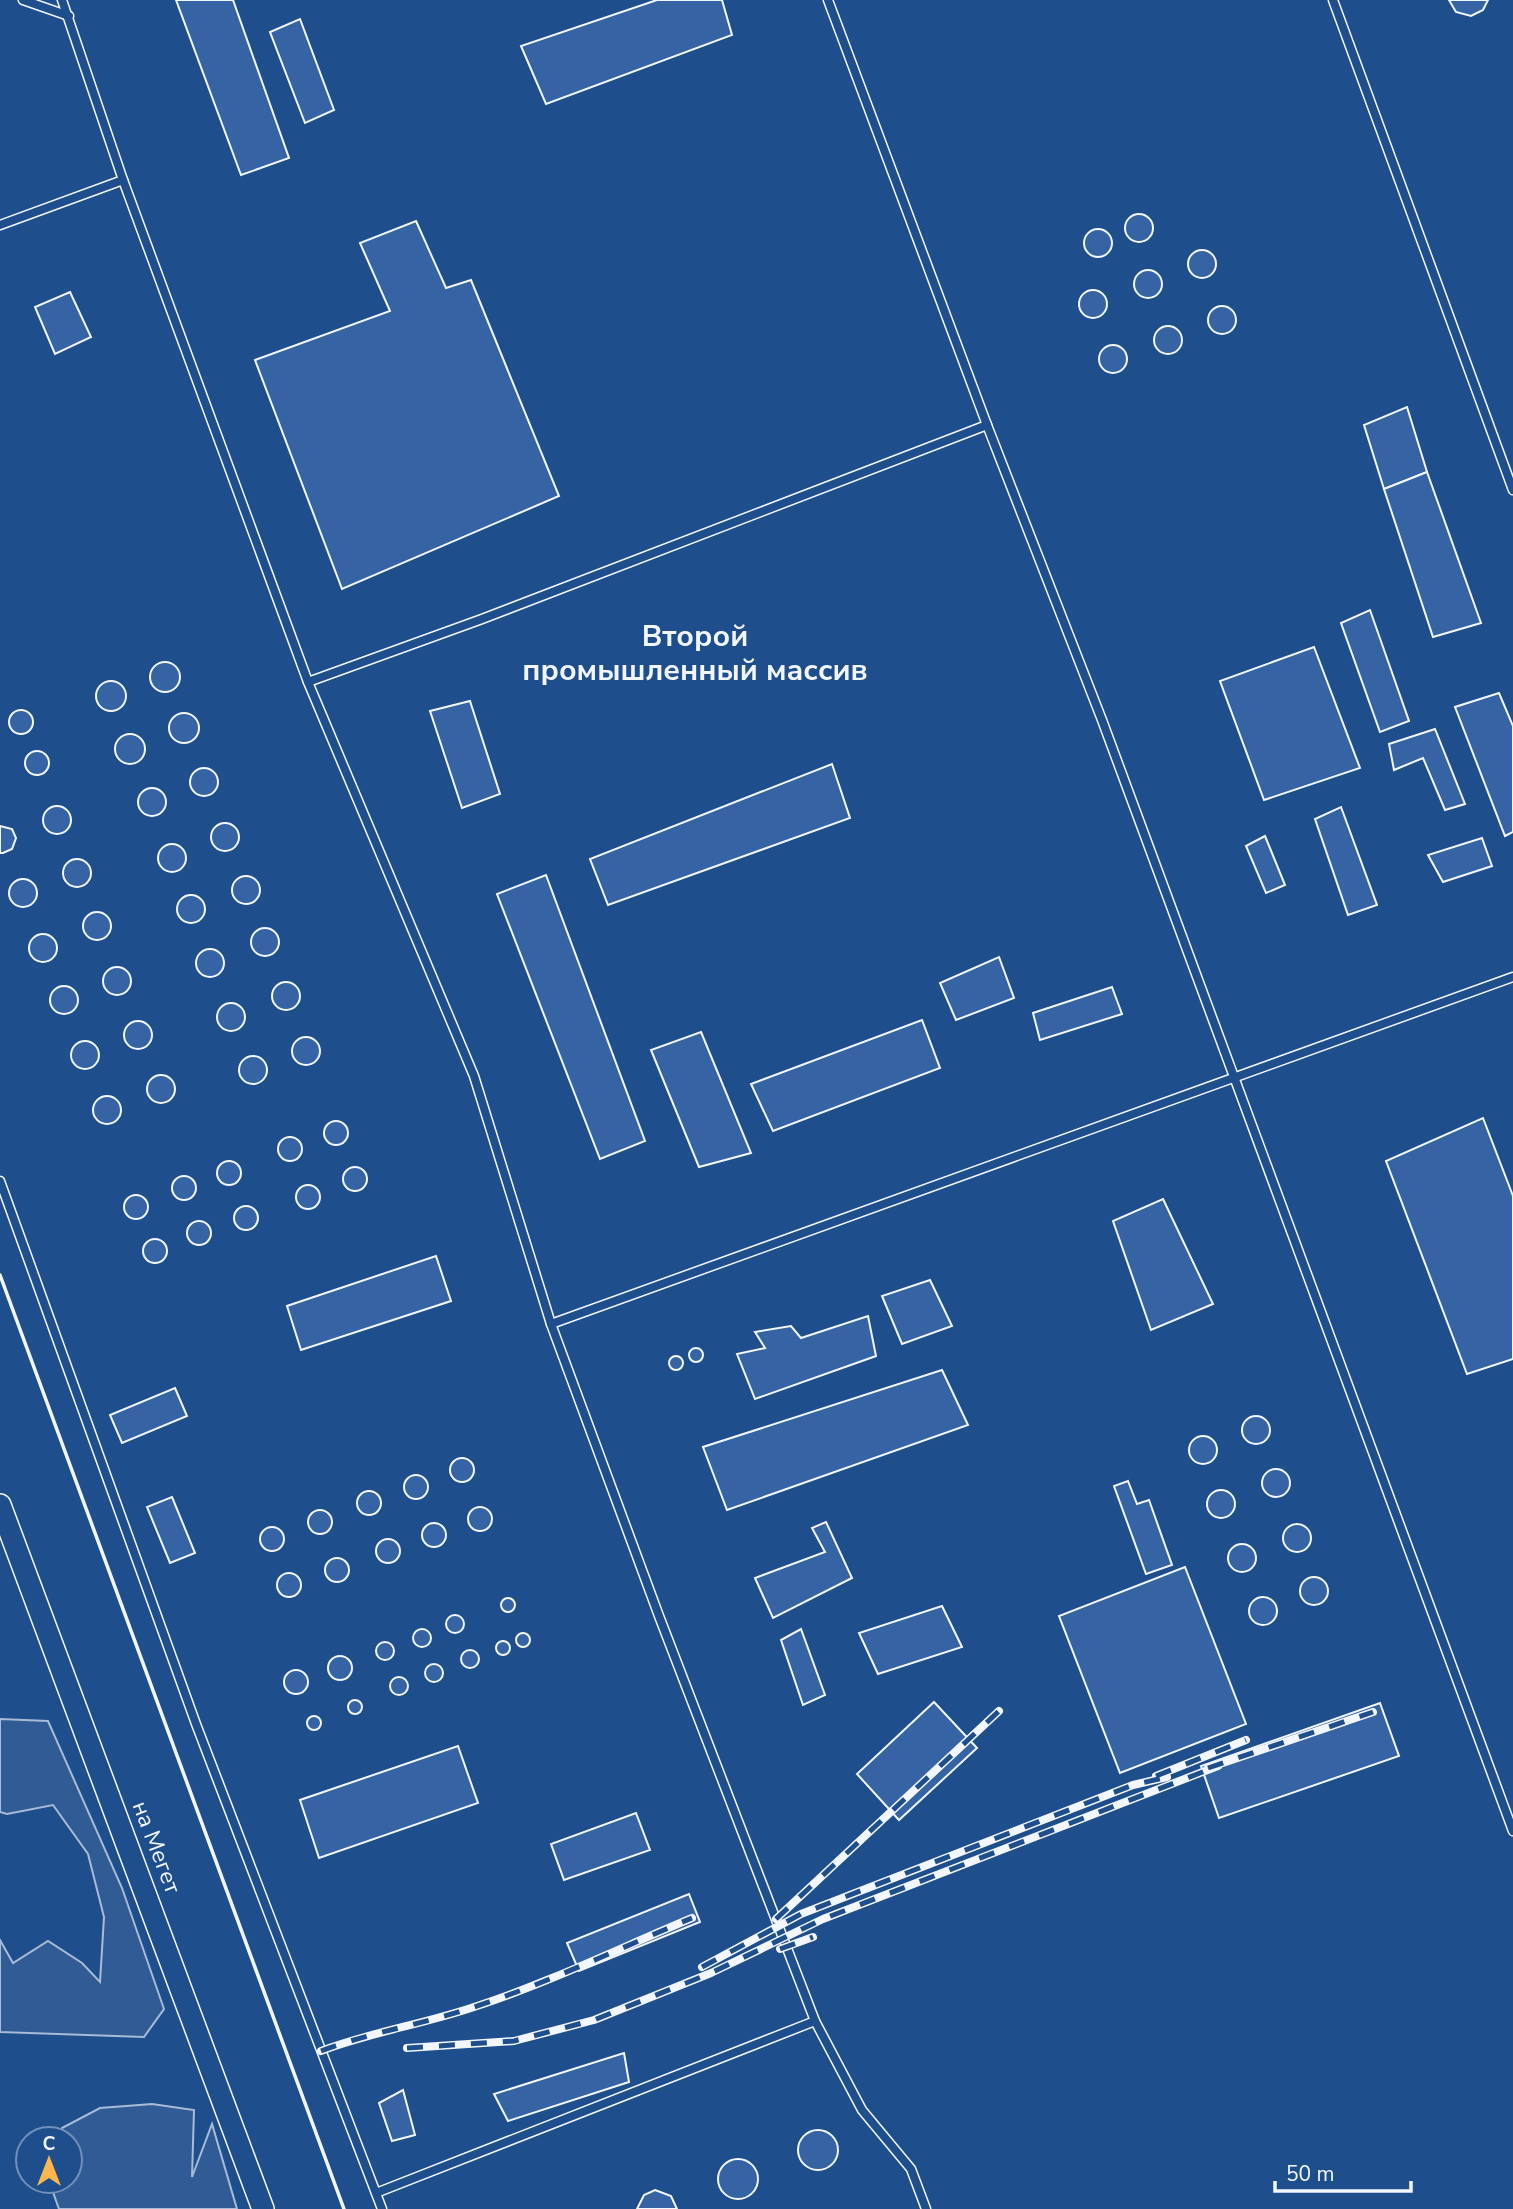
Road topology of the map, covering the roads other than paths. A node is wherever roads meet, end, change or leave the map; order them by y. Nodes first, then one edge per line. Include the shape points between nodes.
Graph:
1 (23, 0) edge
2 (62, 0) edge
3 (828, 0) edge
4 (1333, 0) edge
5 (69, 16) junction
6 (123, 180) junction
7 (0, 225) edge
8 (987, 425) junction
9 (1513, 490) edge
10 (308, 682) junction
11 (1513, 977) edge
12 (1235, 1079) junction
13 (0, 1181) edge
14 (551, 1324) junction
15 (0, 1505) edge
16 (1513, 1831) edge
17 (815, 2021) junction
18 (376, 2193) junction
19 (263, 2209) edge
20 (382, 2209) edge
21 (926, 2209) edge

1 - 5 lane
2 - 5 lane
3 - 8 lane
4 - 9 lane
5 - 6 lane
6 - 7 lane
6 - 10 lane
8 - 10 lane
8 - 12 lane
10 - 14 lane via 474,1076
11 - 12 lane
12 - 14 lane
12 - 16 lane
13 - 18 lane via 196,1724
14 - 17 lane
15 - 19 street, на Мегет
17 - 18 lane
17 - 21 lane via 862,2110 911,2169
18 - 20 lane

